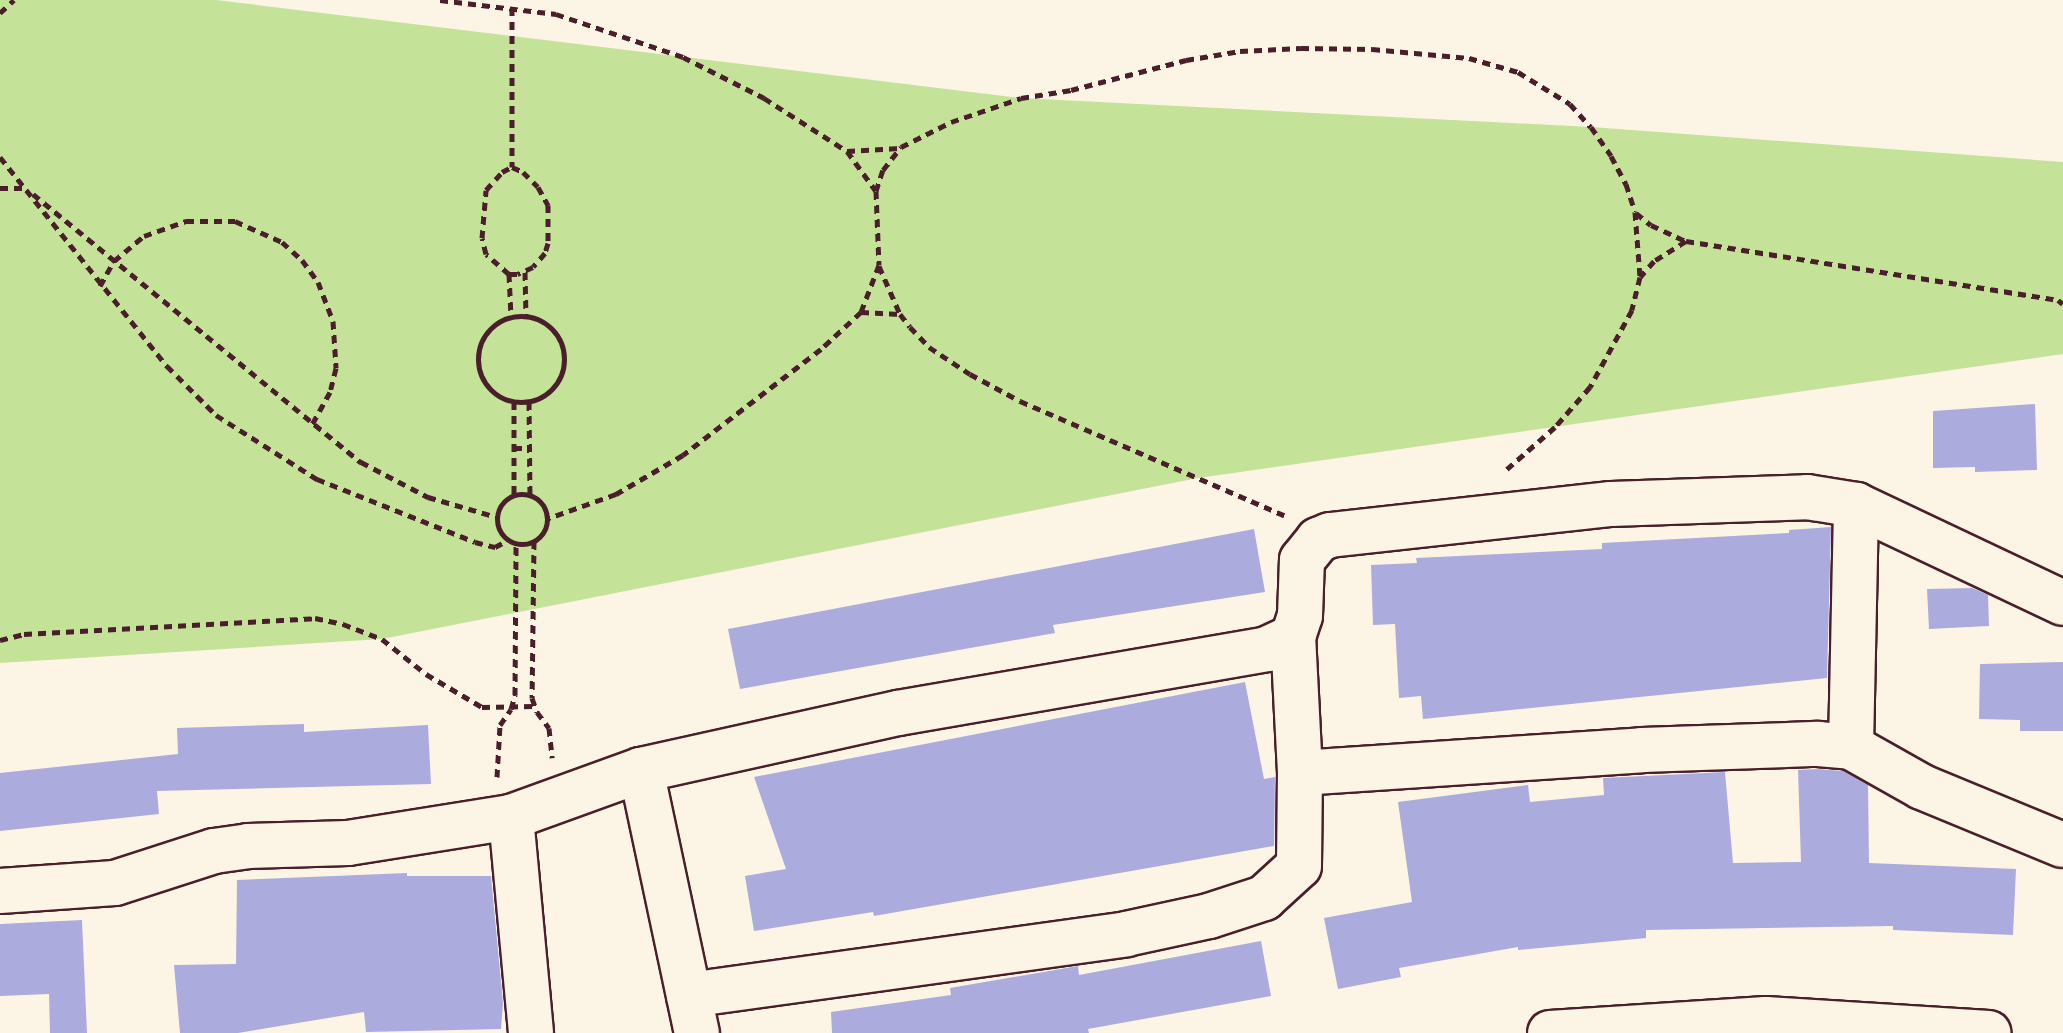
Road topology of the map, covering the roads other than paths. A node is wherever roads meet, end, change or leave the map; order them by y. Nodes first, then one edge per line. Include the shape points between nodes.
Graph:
1 (1856, 505) junction
2 (2063, 603) edge
3 (1293, 637) junction
4 (1851, 747) junction
5 (641, 770) junction
6 (1300, 773) junction
7 (505, 818) junction
8 (2063, 845) edge
9 (0, 891) edge
10 (693, 1014) edge
11 (1577, 1032) edge
12 (531, 1033) edge
13 (1989, 1033) edge

1 - 2 street
1 - 3 street via 1746,496 1450,519 1330,535 1318,540 1302,560 1300,616
1 - 4 street
3 - 5 street via 1267,649 898,713
3 - 6 street
4 - 6 street via 1642,750
4 - 8 street via 1922,787
5 - 7 street
5 - 10 street
6 - 10 street via 1299,866 1264,898 1126,934
7 - 9 street via 348,843 248,846 214,851 115,883
7 - 12 street
11 - 13 street via 1766,1019

